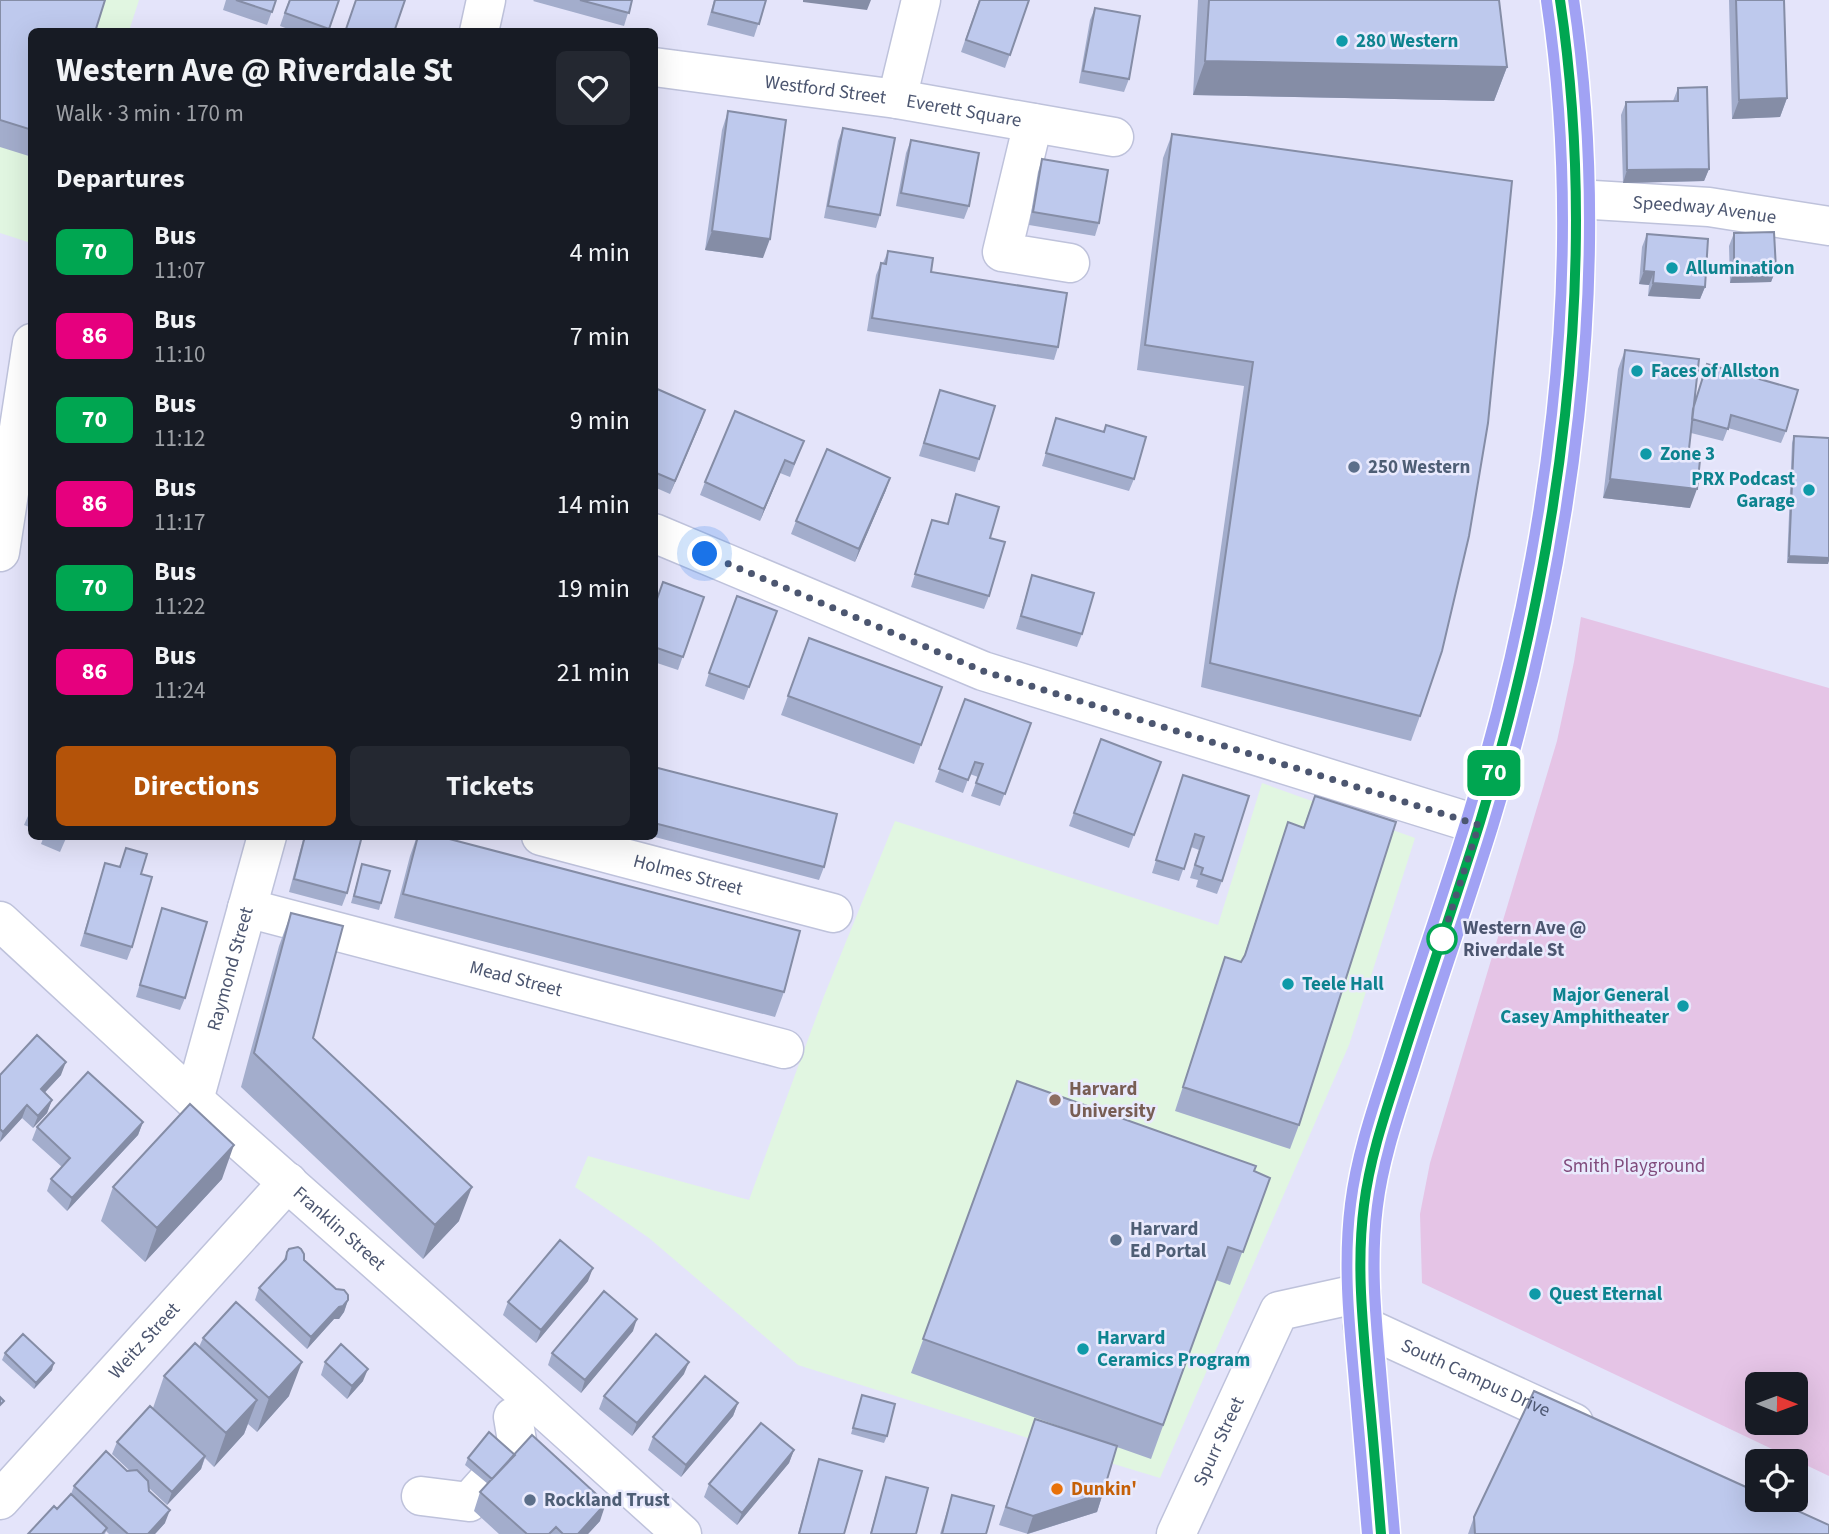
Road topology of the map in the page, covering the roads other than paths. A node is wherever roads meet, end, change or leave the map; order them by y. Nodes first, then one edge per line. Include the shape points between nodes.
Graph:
1 (486, 0) edge
2 (921, 0) edge
3 (1560, 0) edge
4 (479, 28) edge
5 (658, 68) edge
6 (897, 99) junction
7 (1033, 123) junction
8 (1114, 136) dead end
9 (1577, 199) junction
10 (1829, 226) edge
11 (1070, 263) dead end
12 (28, 369) edge
13 (658, 535) edge
14 (0, 552) edge
15 (28, 556) edge
16 (1479, 825) junction
17 (266, 840) edge
18 (556, 840) edge
19 (247, 908) junction
20 (834, 913) dead end
21 (0, 921) edge
22 (784, 1049) dead end
23 (194, 1100) junction
24 (288, 1182) junction
25 (1362, 1309) junction
26 (514, 1422) dead end
27 (1603, 1436) edge
28 (436, 1498) dead end
29 (0, 1500) edge
30 (682, 1534) edge
31 (1176, 1534) edge
32 (1381, 1534) edge

1 - 4 street
2 - 6 street, Westford Street
3 - 9 main road via 1569,58
5 - 6 street, Westford Street
6 - 7 street, Everett Square
7 - 8 street, Everett Square
7 - 11 street, Everett Square via 1002,252
9 - 10 street, Speedway Avenue via 1709,207
9 - 16 main road via 1569,363 1556,482 1517,690
12 - 14 street
13 - 16 street via 983,671
14 - 15 street
16 - 25 main road via 1376,1145 1364,1202
17 - 19 street, Raymond Street
18 - 20 street, Holmes Street
19 - 22 street, Mead Street
19 - 23 street, Raymond Street
21 - 23 street, Franklin Street
23 - 24 street, Franklin Street
24 - 29 street, Weitz Street
24 - 30 street, Franklin Street
25 - 27 street, South Campus Drive
25 - 31 street, Spurr Street via 1279,1311
25 - 32 main road
26 - 28 street via 518,1447 469,1502

